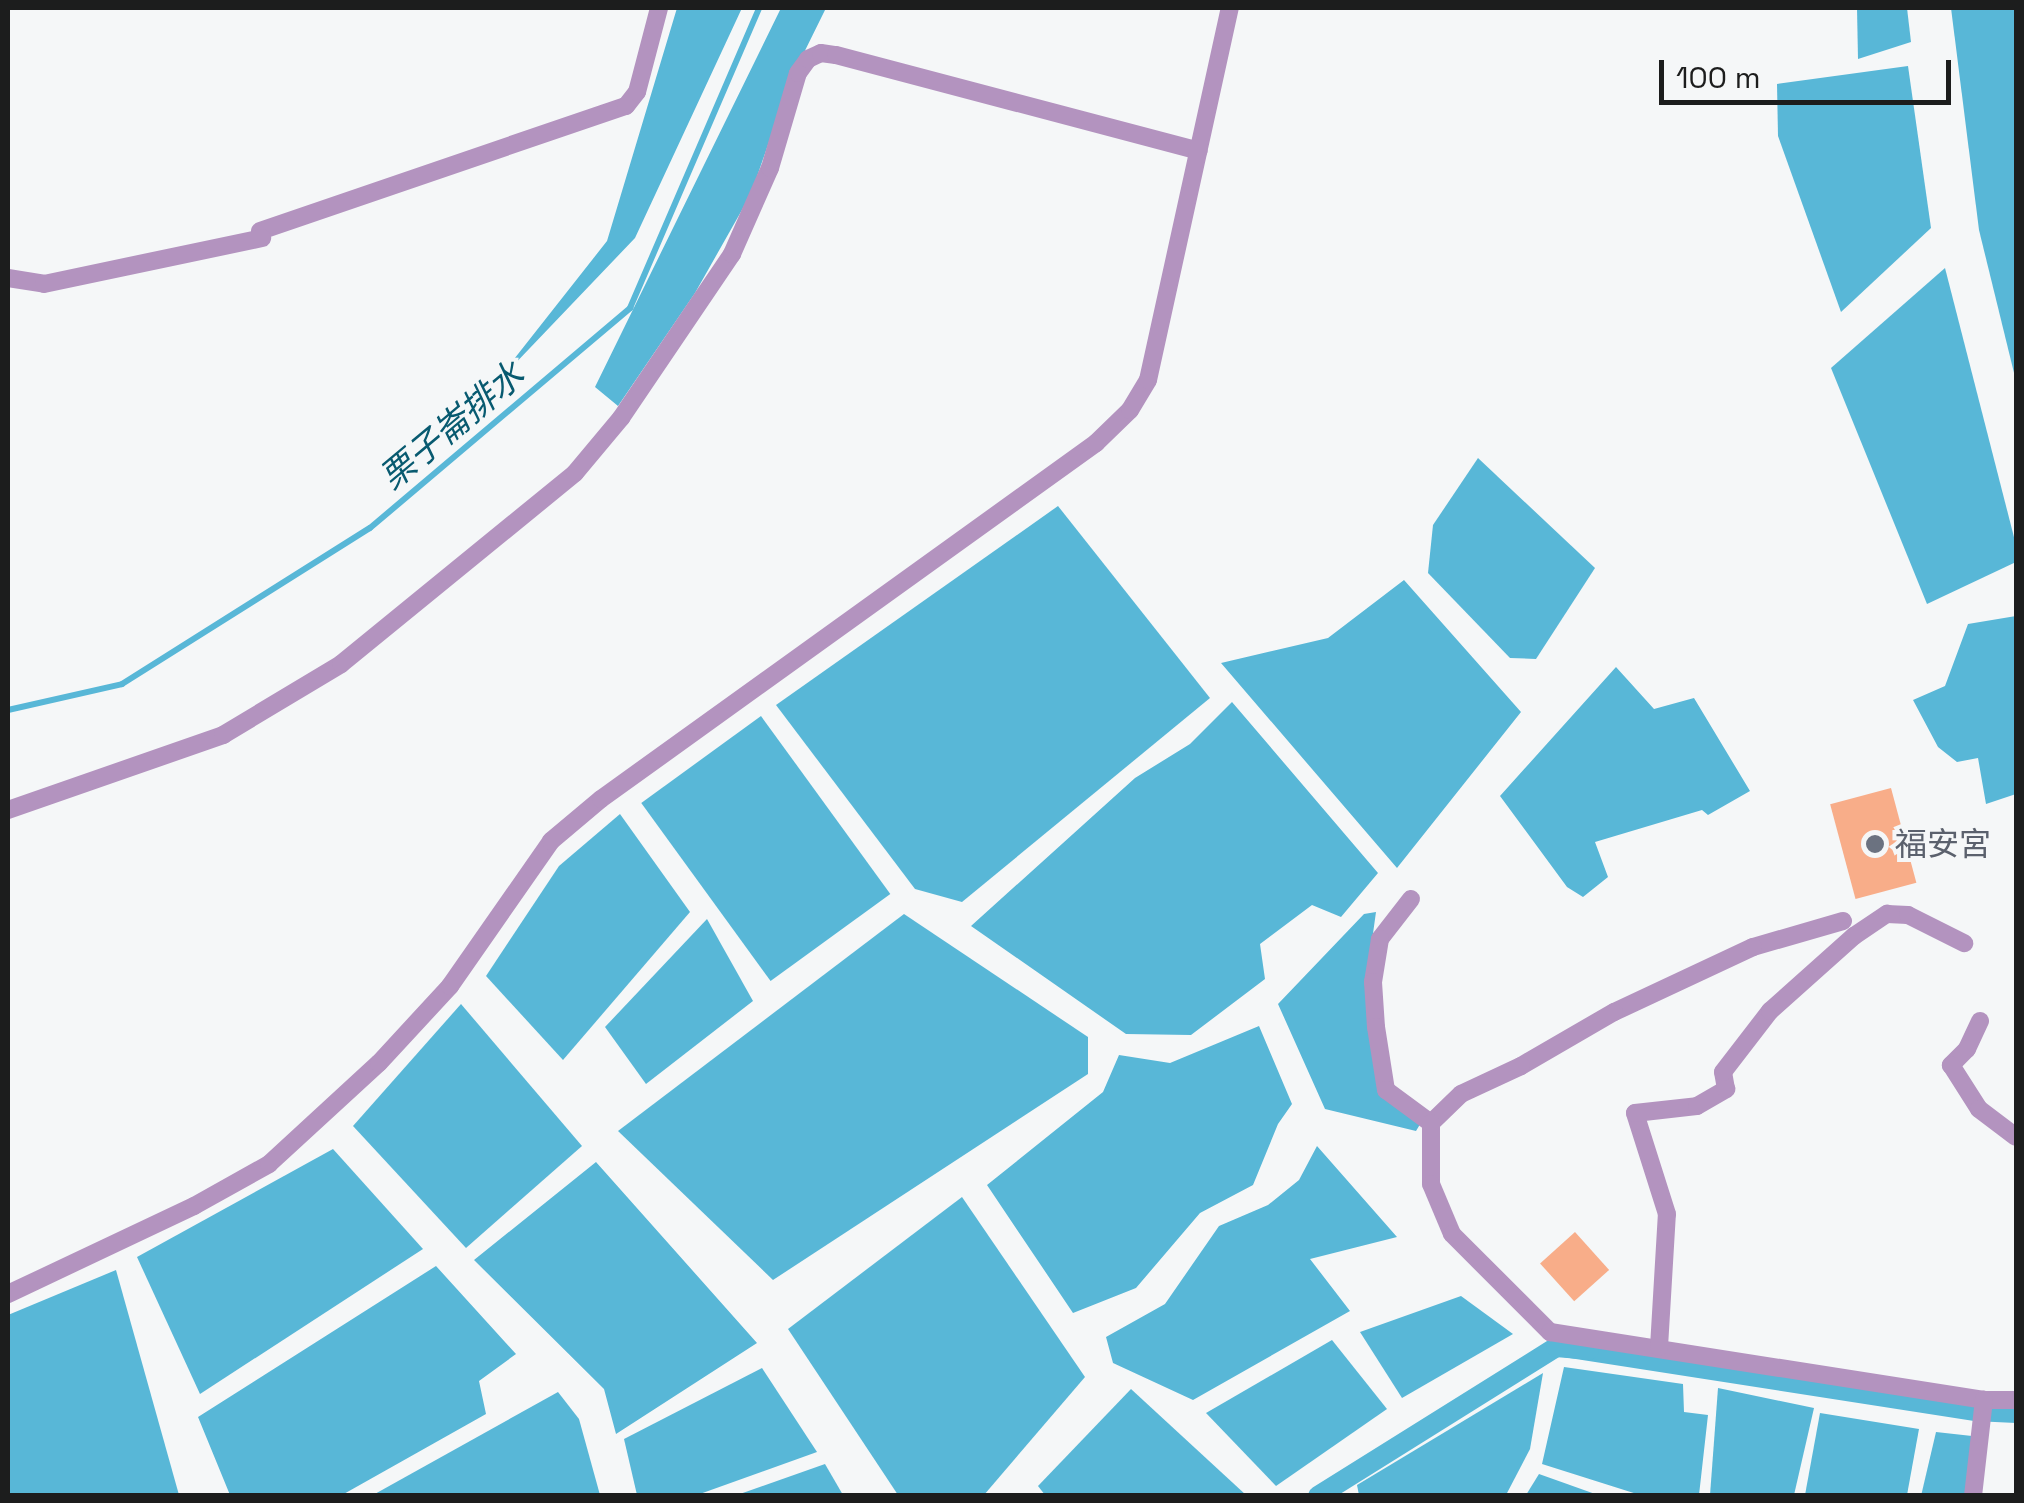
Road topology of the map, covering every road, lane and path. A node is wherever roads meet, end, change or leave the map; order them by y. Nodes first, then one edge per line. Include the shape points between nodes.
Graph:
1 (659, 8) edge
2 (1230, 8) edge
3 (1199, 152) junction
4 (8, 278) edge
5 (8, 810) edge
6 (1411, 899) dead end
7 (1844, 921) dead end
8 (1964, 944) dead end
9 (1980, 1021) dead end
10 (1431, 1122) junction
11 (2016, 1137) edge
12 (8, 1294) edge
13 (1659, 1348) junction
14 (2016, 1400) edge
15 (1985, 1406) junction
16 (1973, 1496) edge

1 - 4 street via 637,92 626,106 261,235 44,284
2 - 3 street
3 - 5 street via 836,55 808,59 732,254 621,418 575,472 341,664 223,734
3 - 12 street via 1148,380 1130,410 1096,443 601,798 550,842 450,986 379,1063 269,1164
6 - 10 street via 1380,939 1373,982 1376,1027 1386,1090
7 - 10 street via 1753,947 1614,1012 1461,1094
8 - 13 street via 1908,915 1888,914 1770,1012 1723,1072 1726,1089 1698,1106 1635,1114 1667,1214
9 - 11 street via 1950,1066 1979,1109
10 - 13 street via 1432,1184 1452,1234 1496,1282 1550,1332
13 - 15 street
14 - 15 street
15 - 16 street

